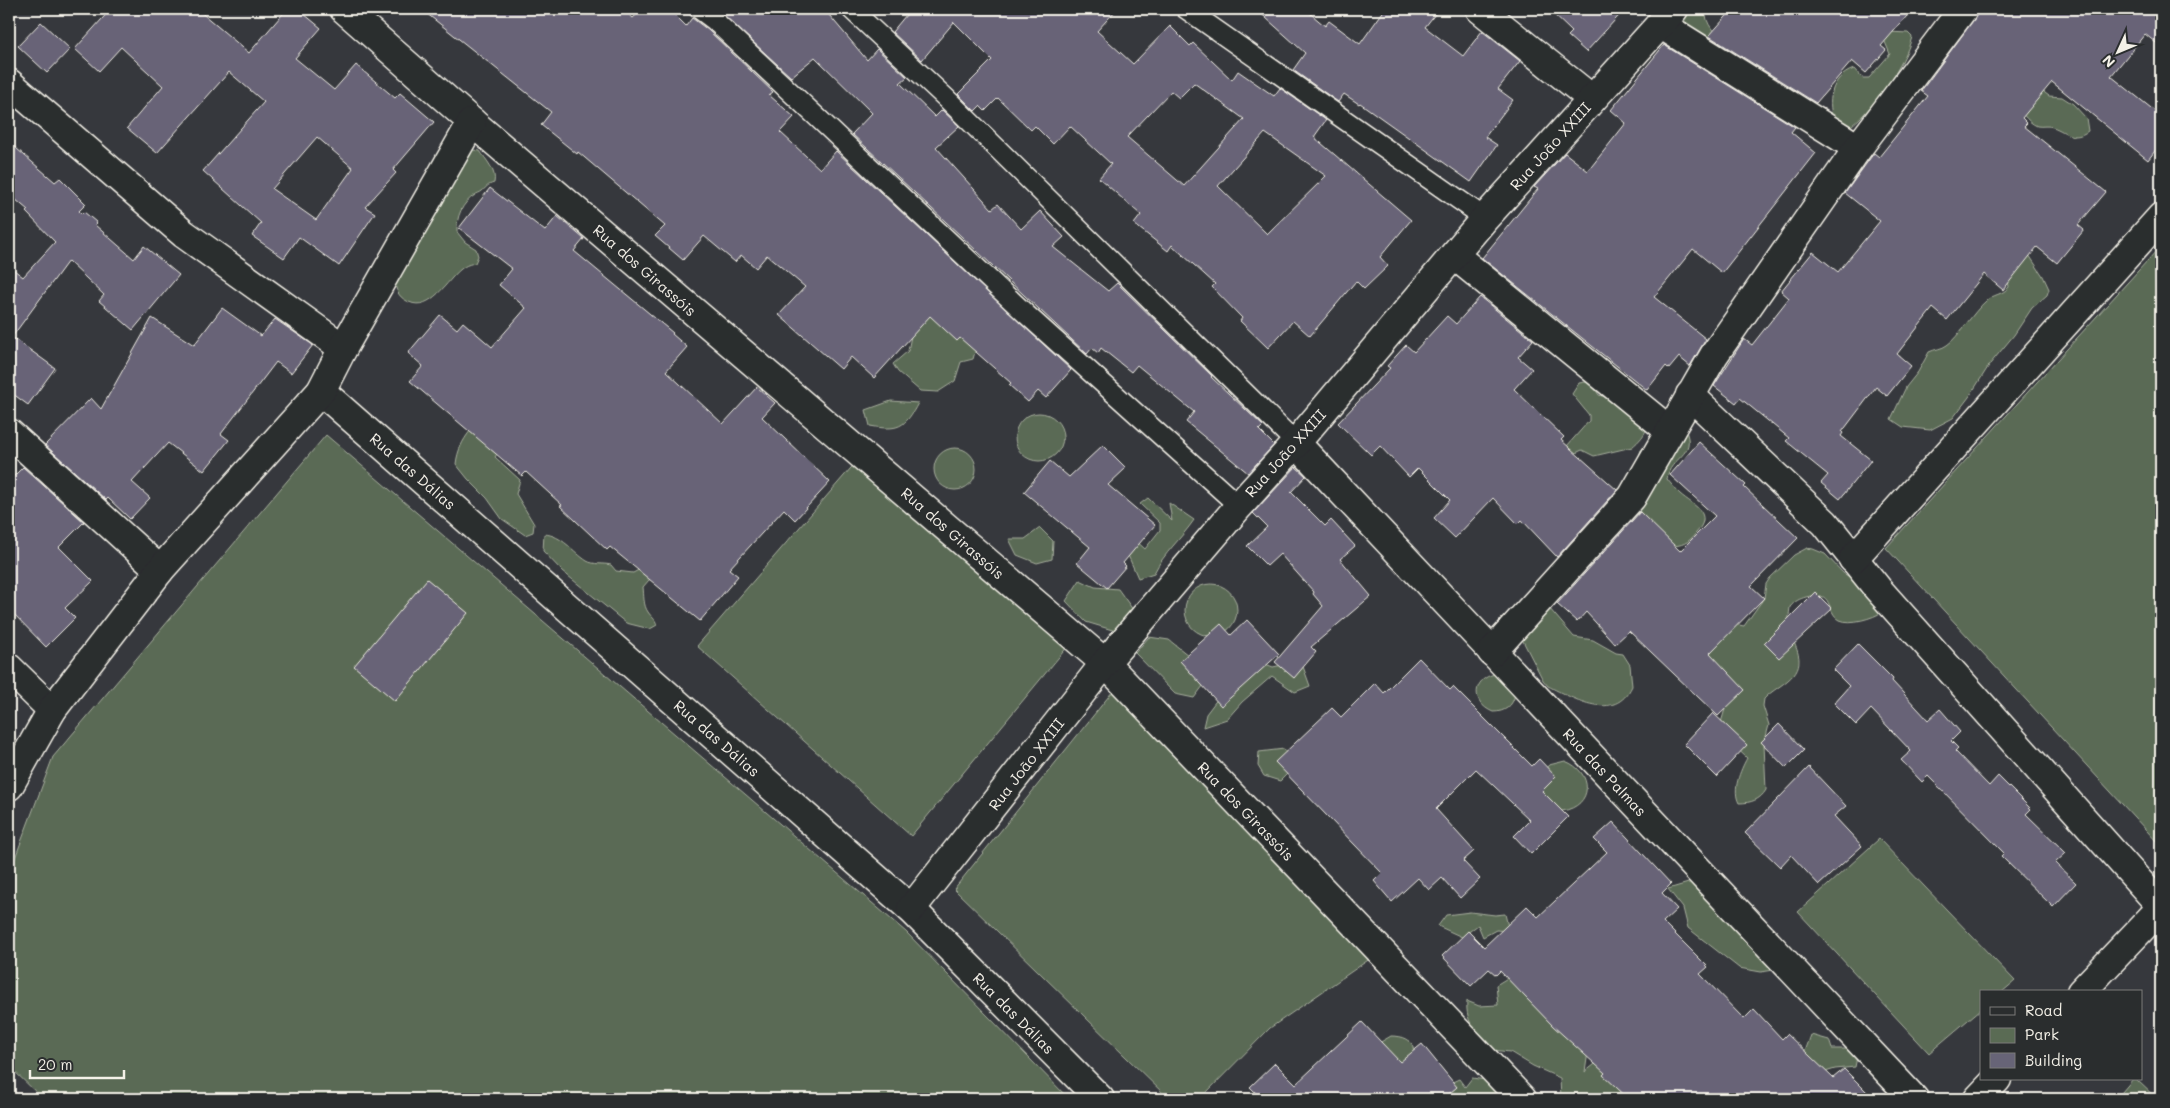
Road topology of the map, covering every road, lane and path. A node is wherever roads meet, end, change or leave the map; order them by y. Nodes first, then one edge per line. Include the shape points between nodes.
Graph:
1 (344, 9) edge
2 (699, 9) edge
3 (851, 9) edge
4 (1186, 9) edge
5 (1480, 9) edge
6 (1963, 9) edge
7 (1667, 16) edge
8 (9, 82) edge
9 (1592, 100) junction
10 (472, 122) junction
11 (1858, 148) junction
12 (2161, 217) edge
13 (1485, 218) junction
14 (1454, 256) junction
15 (343, 348) junction
16 (321, 391) junction
17 (1690, 396) junction
18 (1670, 431) junction
19 (9, 433) edge
20 (1296, 443) junction
21 (1239, 506) junction
22 (1853, 559) junction
23 (160, 570) junction
24 (1492, 652) junction
25 (1105, 663) junction
26 (9, 668) edge
27 (52, 710) junction
28 (9, 786) edge
29 (2161, 907) edge
30 (911, 909) junction
31 (2083, 990) edge
32 (1996, 1080) edge
33 (1100, 1099) edge
34 (1522, 1099) edge
35 (1914, 1099) edge
36 (1978, 1099) edge

1 - 10 street, Rua dos Girassóis
2 - 21 lane via 1027,315
3 - 20 lane via 947,99
4 - 13 lane
5 - 9 street
6 - 11 street
7 - 9 street, Rua João XXIII
7 - 11 street
8 - 15 street via 184,234
9 - 13 street, Rua João XXIII
10 - 15 street
10 - 25 street, Rua dos Girassóis
11 - 17 street via 1714,355
12 - 22 street
13 - 14 street, Rua João XXIII
14 - 18 street
14 - 20 street, Rua João XXIII
15 - 16 street
16 - 23 street
16 - 30 street, Rua das Dálias
17 - 18 street
17 - 22 street via 1825,523
18 - 24 street via 1632,497
19 - 23 street
20 - 21 street, Rua João XXIII
20 - 24 street, Rua das Palmas
21 - 25 street, Rua João XXIII
22 - 29 street
23 - 27 street
24 - 35 street, Rua das Palmas
25 - 30 street, Rua João XXIII
25 - 34 street, Rua dos Girassóis
26 - 27 street
27 - 28 street
29 - 31 street
30 - 33 street, Rua das Dálias
32 - 36 street

